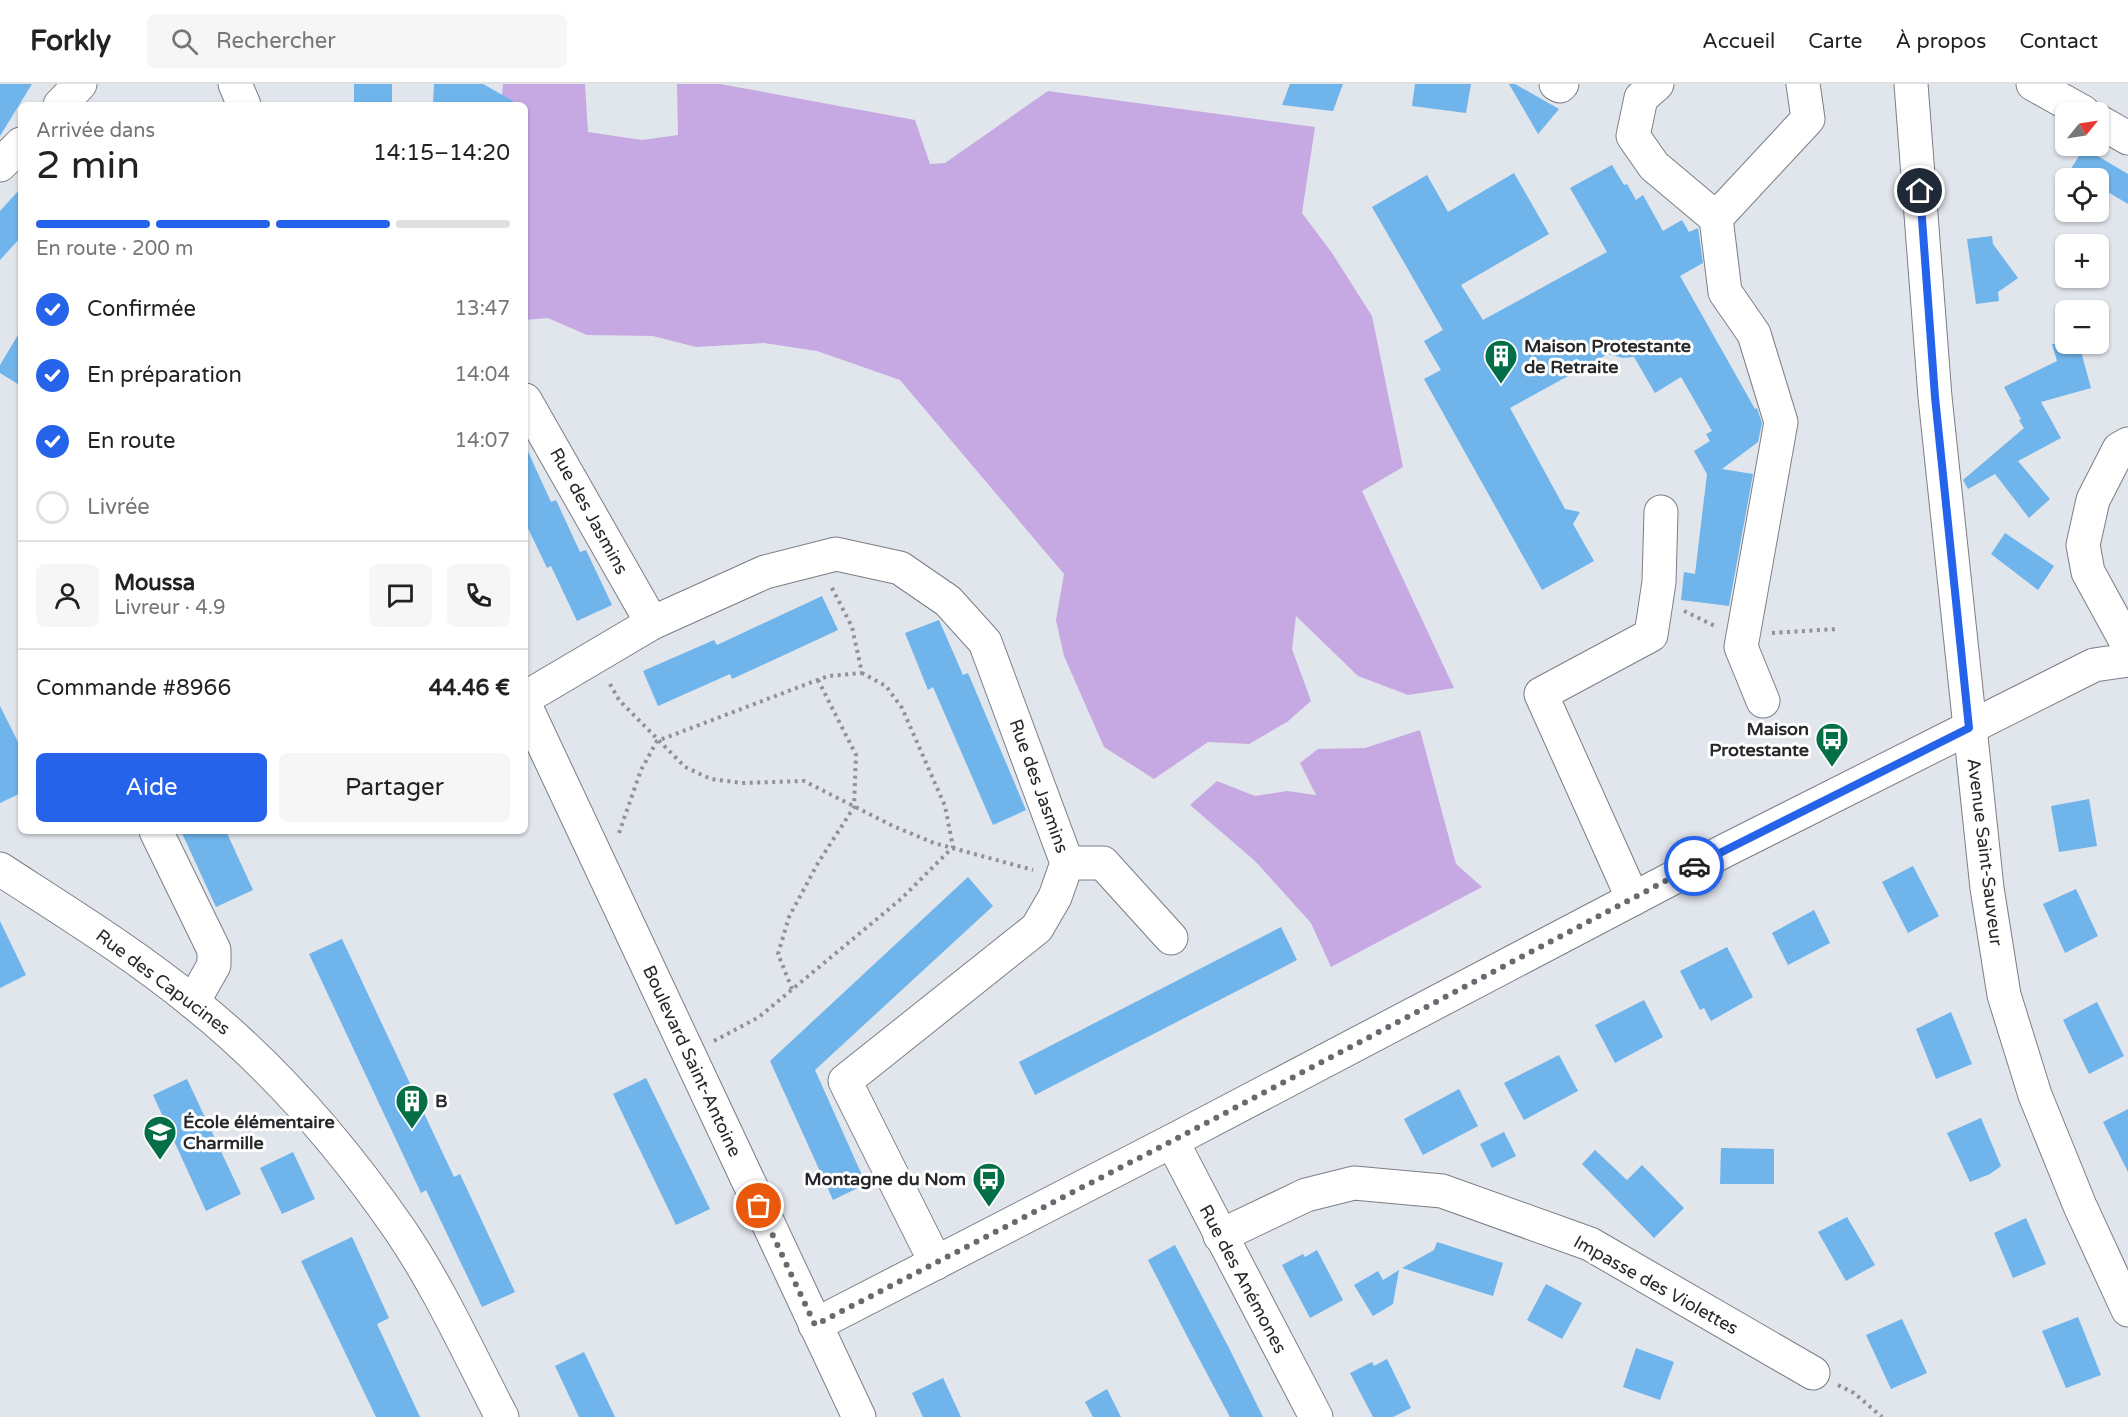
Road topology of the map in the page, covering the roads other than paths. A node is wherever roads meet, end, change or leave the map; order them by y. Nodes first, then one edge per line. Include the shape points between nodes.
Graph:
1 (80, 84) edge
2 (235, 84) edge
3 (1657, 84) edge
4 (1803, 84) edge
5 (1911, 84) edge
6 (2033, 84) edge
7 (63, 102) edge
8 (243, 102) edge
9 (2065, 102) edge
10 (2109, 127) edge
11 (2128, 138) edge
12 (18, 147) edge
13 (0, 165) edge
14 (1716, 218) junction
15 (528, 405) edge
16 (2128, 444) edge
17 (1661, 512) dead end
18 (652, 623) junction
19 (2128, 645) edge
20 (2128, 660) edge
21 (528, 696) edge
22 (1763, 701) dead end
23 (528, 711) edge
24 (1969, 728) junction
25 (157, 834) edge
26 (1067, 863) junction
27 (0, 869) edge
28 (1633, 898) junction
29 (1171, 938) dead end
30 (194, 1002) junction
31 (1172, 1141) junction
32 (1220, 1236) junction
33 (936, 1263) junction
34 (2128, 1310) edge
35 (815, 1325) junction
36 (1813, 1373) road end
37 (502, 1417) edge
38 (859, 1417) edge
39 (1316, 1417) edge

1 - 7 street
2 - 8 street
3 - 14 street via 1641,98 1632,135 1654,166
4 - 14 street via 1808,119
5 - 24 street, Avenue Saint-Sauveur via 1935,397
6 - 9 street
10 - 11 street
12 - 13 street
14 - 22 street via 1725,292 1754,334 1780,422 1741,648
15 - 18 street, Rue des Jasmins
16 - 19 street via 2119,449 2092,500 2083,545 2088,572
17 - 28 street via 1659,582 1651,636 1541,694
18 - 21 street, Rue des Jasmins
18 - 26 street, Rue des Jasmins via 765,572 836,554 900,568 948,601 985,642
20 - 24 street via 2094,665
23 - 35 street, Boulevard Saint-Antoine
24 - 28 street
24 - 34 street, Avenue Saint-Sauveur via 2004,995 2035,1095
25 - 30 street via 214,950 214,965
26 - 29 street via 1103,863
26 - 33 street, Rue des Jasmins via 1055,897 1037,928 845,1081
27 - 30 street, Rue des Capucines via 92,928
28 - 31 street
30 - 37 street, Rue des Capucines via 291,1092 341,1150 406,1240 460,1332
31 - 32 street, Rue des Anémones
31 - 33 street
32 - 36 street, Impasse des Violettes via 1306,1195 1354,1183 1442,1191 1590,1244
32 - 39 street, Rue des Anémones
33 - 35 street
35 - 38 street, Boulevard Saint-Antoine

